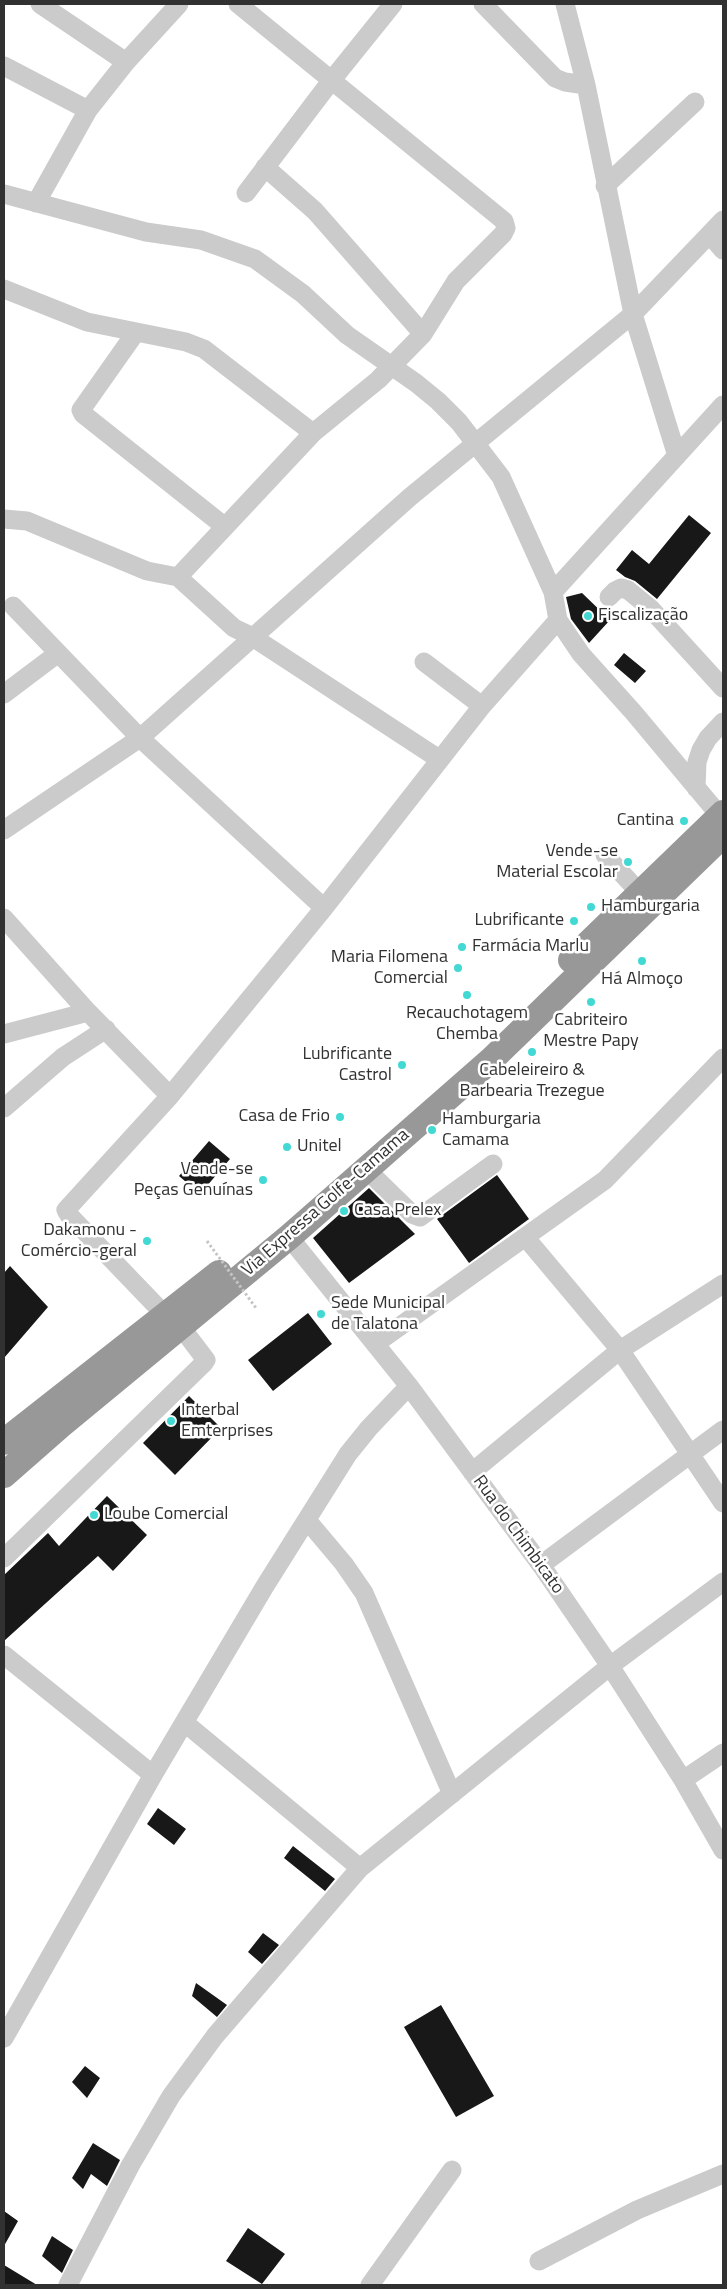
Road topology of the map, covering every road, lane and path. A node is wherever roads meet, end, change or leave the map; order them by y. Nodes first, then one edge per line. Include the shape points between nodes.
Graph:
1 (40, 4) edge
2 (179, 4) edge
3 (238, 4) edge
4 (393, 4) edge
5 (483, 4) edge
6 (566, 4) edge
7 (126, 62) junction
8 (4, 66) edge
9 (331, 81) junction
10 (586, 85) junction
11 (695, 102) dead end
12 (88, 110) junction
13 (265, 167) junction
14 (605, 186) junction
15 (246, 193) dead end
16 (4, 194) edge
17 (36, 203) junction
18 (723, 220) edge
19 (710, 235) junction
20 (723, 250) edge
21 (4, 289) edge
22 (633, 314) junction
23 (136, 332) junction
24 (423, 334) junction
25 (391, 367) junction
26 (723, 405) edge
27 (314, 433) junction
28 (477, 444) junction
29 (677, 456) junction
30 (4, 519) edge
31 (224, 526) junction
32 (178, 577) junction
33 (553, 592) junction
34 (609, 597) dead end
35 (13, 606) dead end
36 (558, 620) junction
37 (251, 636) junction
38 (57, 654) junction
39 (424, 662) dead end
40 (723, 688) edge
41 (4, 694) edge
42 (482, 706) junction
43 (723, 722) edge
44 (140, 738) junction
45 (440, 759) junction
46 (696, 788) junction
47 (722, 821) edge
48 (4, 830) edge
49 (605, 854) dead end
50 (639, 892) junction
51 (324, 908) junction
52 (4, 918) edge
53 (88, 1012) junction
54 (106, 1029) junction
55 (4, 1034) edge
56 (723, 1058) edge
57 (170, 1096) junction
58 (4, 1108) edge
59 (492, 1164) dead end
60 (366, 1169) junction
61 (289, 1237) junction
62 (526, 1238) junction
63 (207, 1241) dead end
64 (723, 1284) edge
65 (256, 1308) dead end
66 (173, 1321) junction
67 (375, 1344) junction
68 (620, 1350) junction
69 (408, 1386) junction
70 (723, 1430) edge
71 (4, 1442) edge
72 (692, 1454) junction
73 (472, 1472) junction
74 (4, 1475) edge
75 (723, 1503) edge
76 (307, 1520) junction
77 (4, 1558) edge
78 (541, 1565) junction
79 (723, 1583) edge
80 (4, 1655) edge
81 (610, 1666) junction
82 (185, 1722) junction
83 (723, 1753) edge
84 (153, 1775) junction
85 (683, 1780) junction
86 (452, 1794) junction
87 (723, 1850) edge
88 (360, 1868) junction
89 (4, 2038) edge
90 (452, 2170) dead end
91 (723, 2174) edge
92 (539, 2261) dead end
93 (68, 2285) edge
94 (370, 2285) edge

1 - 7 street
2 - 7 street
3 - 9 street
4 - 9 street
5 - 10 street via 555,78
6 - 10 street
7 - 12 street
8 - 12 street
9 - 13 street
9 - 24 street via 504,221 506,228 503,234 456,281
10 - 14 street
11 - 14 street
12 - 17 street
13 - 15 street
13 - 24 street via 315,211
14 - 22 street
16 - 17 street
17 - 25 street via 146,232 201,240 255,259
18 - 19 street
19 - 20 street
19 - 22 street
21 - 23 street via 80,320
22 - 28 street
22 - 29 street
23 - 27 street via 204,349
23 - 31 street via 81,410
24 - 25 street
25 - 27 street
25 - 28 street via 438,401
26 - 29 street
27 - 31 street
28 - 33 street via 502,477
28 - 37 street via 410,497
29 - 33 street
30 - 32 street via 27,521 147,571
31 - 32 street
32 - 37 street via 234,628
33 - 36 street
34 - 40 street via 621,588 635,596
35 - 38 street
36 - 42 street
36 - 46 street via 580,654
37 - 44 street
37 - 45 street
38 - 41 street
38 - 44 street
39 - 42 street
42 - 45 street
43 - 46 street via 701,750
44 - 48 street
44 - 51 street
45 - 51 street
46 - 47 street
47 - 50 highway, Via Expressa Golfe-Camama
47 - 60 highway, Via Expressa Golfe-Camama via 492,1060
49 - 50 street
50 - 66 highway, Via Expressa Golfe-Camama via 454,1071
51 - 57 street
52 - 53 street
53 - 54 street
53 - 55 street
54 - 57 street
54 - 58 street via 63,1057
56 - 62 street via 605,1180
57 - 66 street via 66,1210
59 - 60 street via 420,1217 412,1214
60 - 61 highway, Via Expressa Golfe-Camama
61 - 66 highway, Via Expressa Golfe-Camama
61 - 67 street, Rua do Chimbicato
62 - 67 street
62 - 68 street
63 - 65 path, bridge
64 - 68 street
66 - 71 highway, Via Expressa Golfe-Camama
66 - 74 highway, Via Expressa Golfe-Camama
66 - 77 street via 206,1360
67 - 69 street, Rua do Chimbicato
68 - 72 street
68 - 73 street
69 - 73 street, Rua do Chimbicato
69 - 76 street via 348,1454
70 - 72 street
72 - 75 street
72 - 78 street
73 - 78 street, Rua do Chimbicato
76 - 82 street
76 - 86 street via 364,1593
78 - 81 street, Rua do Chimbicato
79 - 81 street
80 - 84 street
81 - 85 street, Rua do Chimbicato
81 - 86 street
82 - 84 street
82 - 88 street
83 - 85 street
84 - 89 street
85 - 87 street, Rua do Chimbicato
86 - 88 street
88 - 93 street via 215,2036 171,2096 130,2166
90 - 94 street
91 - 92 street via 637,2210

